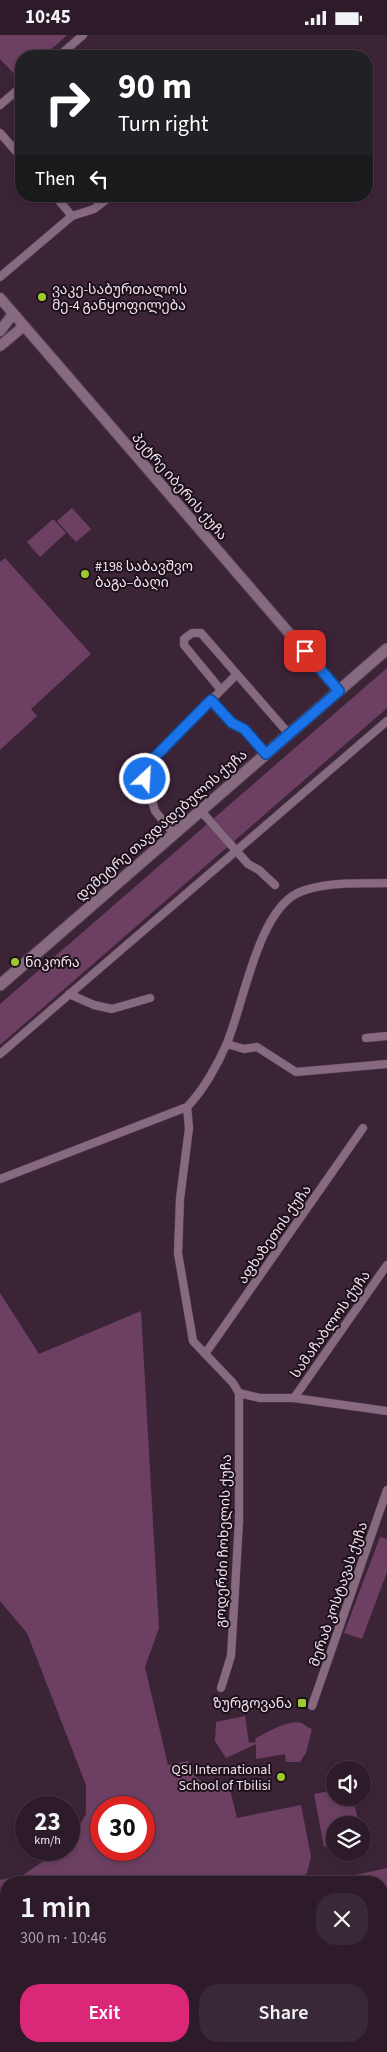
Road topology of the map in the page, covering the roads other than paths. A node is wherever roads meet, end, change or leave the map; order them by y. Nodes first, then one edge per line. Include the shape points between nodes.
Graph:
1 (83, 35) edge
2 (65, 50) edge
3 (14, 93) edge
4 (0, 105) edge
5 (0, 133) edge
6 (15, 150) edge
7 (60, 202) edge
8 (101, 202) edge
9 (72, 216) junction
10 (0, 277) edge
11 (0, 298) edge
12 (13, 314) junction
13 (24, 326) junction
14 (0, 331) edge
15 (0, 346) edge
16 (387, 649) edge
17 (236, 675) junction
18 (221, 690) junction
19 (339, 691) junction
20 (211, 700) junction
21 (387, 721) edge
22 (289, 734) junction
23 (266, 754) junction
24 (201, 811) junction
25 (174, 834) junction
26 (237, 851) junction
27 (387, 883) edge
28 (275, 885) dead end
29 (0, 985) edge
30 (69, 994) junction
31 (150, 998) dead end
32 (387, 1036) edge
33 (366, 1038) dead end
34 (227, 1044) junction
35 (0, 1054) edge
36 (387, 1064) edge
37 (187, 1107) junction
38 (363, 1128) dead end
39 (0, 1179) edge
40 (387, 1265) edge
41 (205, 1354) junction
42 (239, 1393) junction
43 (294, 1398) junction
44 (387, 1411) edge
45 (387, 1490) edge
46 (221, 1688) dead end
47 (312, 1706) dead end

1 - 2 street
3 - 4 street
5 - 6 street
7 - 9 street
8 - 9 street via 94,209
9 - 10 street
11 - 12 street, პეტრე იბერის ქუჩა
12 - 13 street, პეტრე იბერის ქუჩა
12 - 14 street
13 - 15 street
13 - 19 street, პეტრე იბერის ქუჩა
16 - 19 main road, დემეტრე თავდადებულის ქუჩა
17 - 18 street
17 - 18 street via 201,633 194,632 184,639 185,647
17 - 22 street
18 - 20 street
19 - 22 main road, დემეტრე თავდადებულის ქუჩა
20 - 23 street
20 - 25 street via 146,766 144,772 155,811
21 - 26 street
22 - 23 main road, დემეტრე თავდადებულის ქუჩა
23 - 24 main road, დემეტრე თავდადებულის ქუჩა
24 - 25 main road, დემეტრე თავდადებულის ქუჩა
24 - 26 street
25 - 29 main road, დემეტრე თავდადებულის ქუჩა
26 - 28 street via 251,867
26 - 30 street
27 - 34 street via 318,886 298,892 284,903 267,926
30 - 31 street via 112,1009
30 - 35 street
32 - 33 street
34 - 36 street via 244,1049 256,1047 296,1072
34 - 37 street
37 - 39 street
37 - 41 street via 189,1128 180,1199 178,1253 194,1341
38 - 41 street, აფხაზეთის ქუჩა
40 - 43 street, სამაჩაბლოს ქუჩა
41 - 42 street
42 - 43 street via 260,1398
42 - 46 street, გოდერძი ჩოხელის ქუჩა via 235,1599 231,1656
43 - 44 street
45 - 47 street, მერაბ კოსტავას ქუჩა

